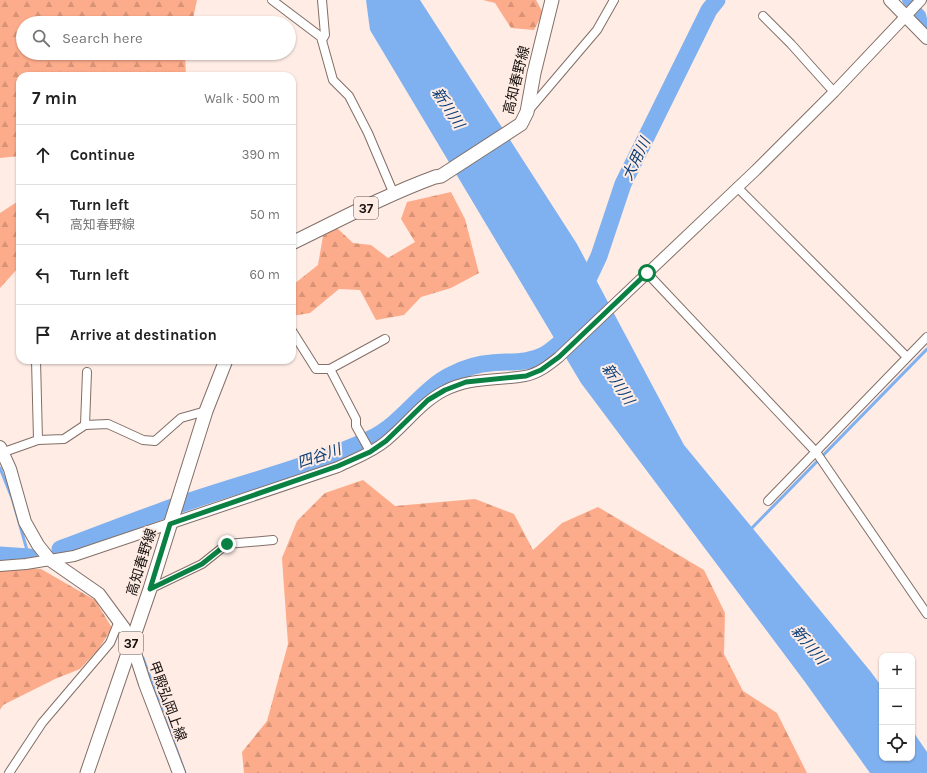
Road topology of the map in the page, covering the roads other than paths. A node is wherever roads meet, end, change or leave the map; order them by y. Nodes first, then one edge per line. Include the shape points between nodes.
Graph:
1 (272, 0) edge
2 (322, 0) edge
3 (614, 0) edge
4 (890, 0) edge
5 (920, 1) edge
6 (549, 2) edge
7 (908, 14) junction
8 (295, 16) edge
9 (764, 16) dead end
10 (296, 17) edge
11 (927, 38) edge
12 (322, 40) junction
13 (834, 92) junction
14 (527, 112) junction
15 (737, 187) junction
16 (393, 192) junction
17 (296, 241) edge
18 (647, 273) junction
19 (296, 337) edge
20 (927, 337) edge
21 (385, 339) dead end
22 (907, 356) junction
23 (36, 364) edge
24 (224, 364) edge
25 (330, 369) junction
26 (87, 372) dead end
27 (206, 411) junction
28 (85, 425) junction
29 (38, 440) junction
30 (368, 448) junction
31 (2, 450) edge
32 (816, 452) junction
33 (768, 501) dead end
34 (171, 518) junction
35 (273, 540) dead end
36 (50, 560) junction
37 (0, 566) edge
38 (150, 589) junction
39 (927, 614) edge
40 (119, 621) junction
41 (131, 641) junction
42 (9, 773) edge
43 (87, 773) edge
44 (179, 773) edge

1 - 8 street
2 - 12 street via 325,35
3 - 14 street via 597,30
4 - 7 main road
5 - 7 street
6 - 14 main road, 高知春野線 / 37
7 - 11 main road
7 - 13 street
9 - 13 street
10 - 12 street
12 - 16 street via 333,80 349,96
13 - 15 street
14 - 16 main road, 高知春野線 / 37 via 521,124 514,130 441,176
15 - 18 street
15 - 22 street
16 - 17 main road, 高知春野線 / 37
18 - 30 street via 559,357 541,370 526,376 466,382 445,390 428,400 386,441
18 - 32 street
19 - 25 street via 316,369
20 - 22 street
21 - 25 street
22 - 32 street
23 - 29 street
24 - 27 main road, 高知春野線 / 37
25 - 30 street
26 - 28 street
27 - 28 street via 181,418 155,441 143,440 108,424
27 - 34 main road, 高知春野線 / 37
28 - 29 street via 64,439
29 - 31 street
30 - 34 street via 338,466
31 - 36 main road, 甲殿弘岡上線 via 25,522
32 - 33 street
32 - 39 street
34 - 36 street via 74,556
34 - 38 main road, 高知春野線 / 37
35 - 38 street via 227,544 202,564
36 - 37 street
36 - 40 main road, 甲殿弘岡上線 via 99,594
38 - 41 main road, 高知春野線 / 37
40 - 41 main road, 甲殿弘岡上線
40 - 42 street via 110,643 42,723
41 - 43 main road, 高知春野線 / 37
41 - 44 main road, 甲殿弘岡上線

